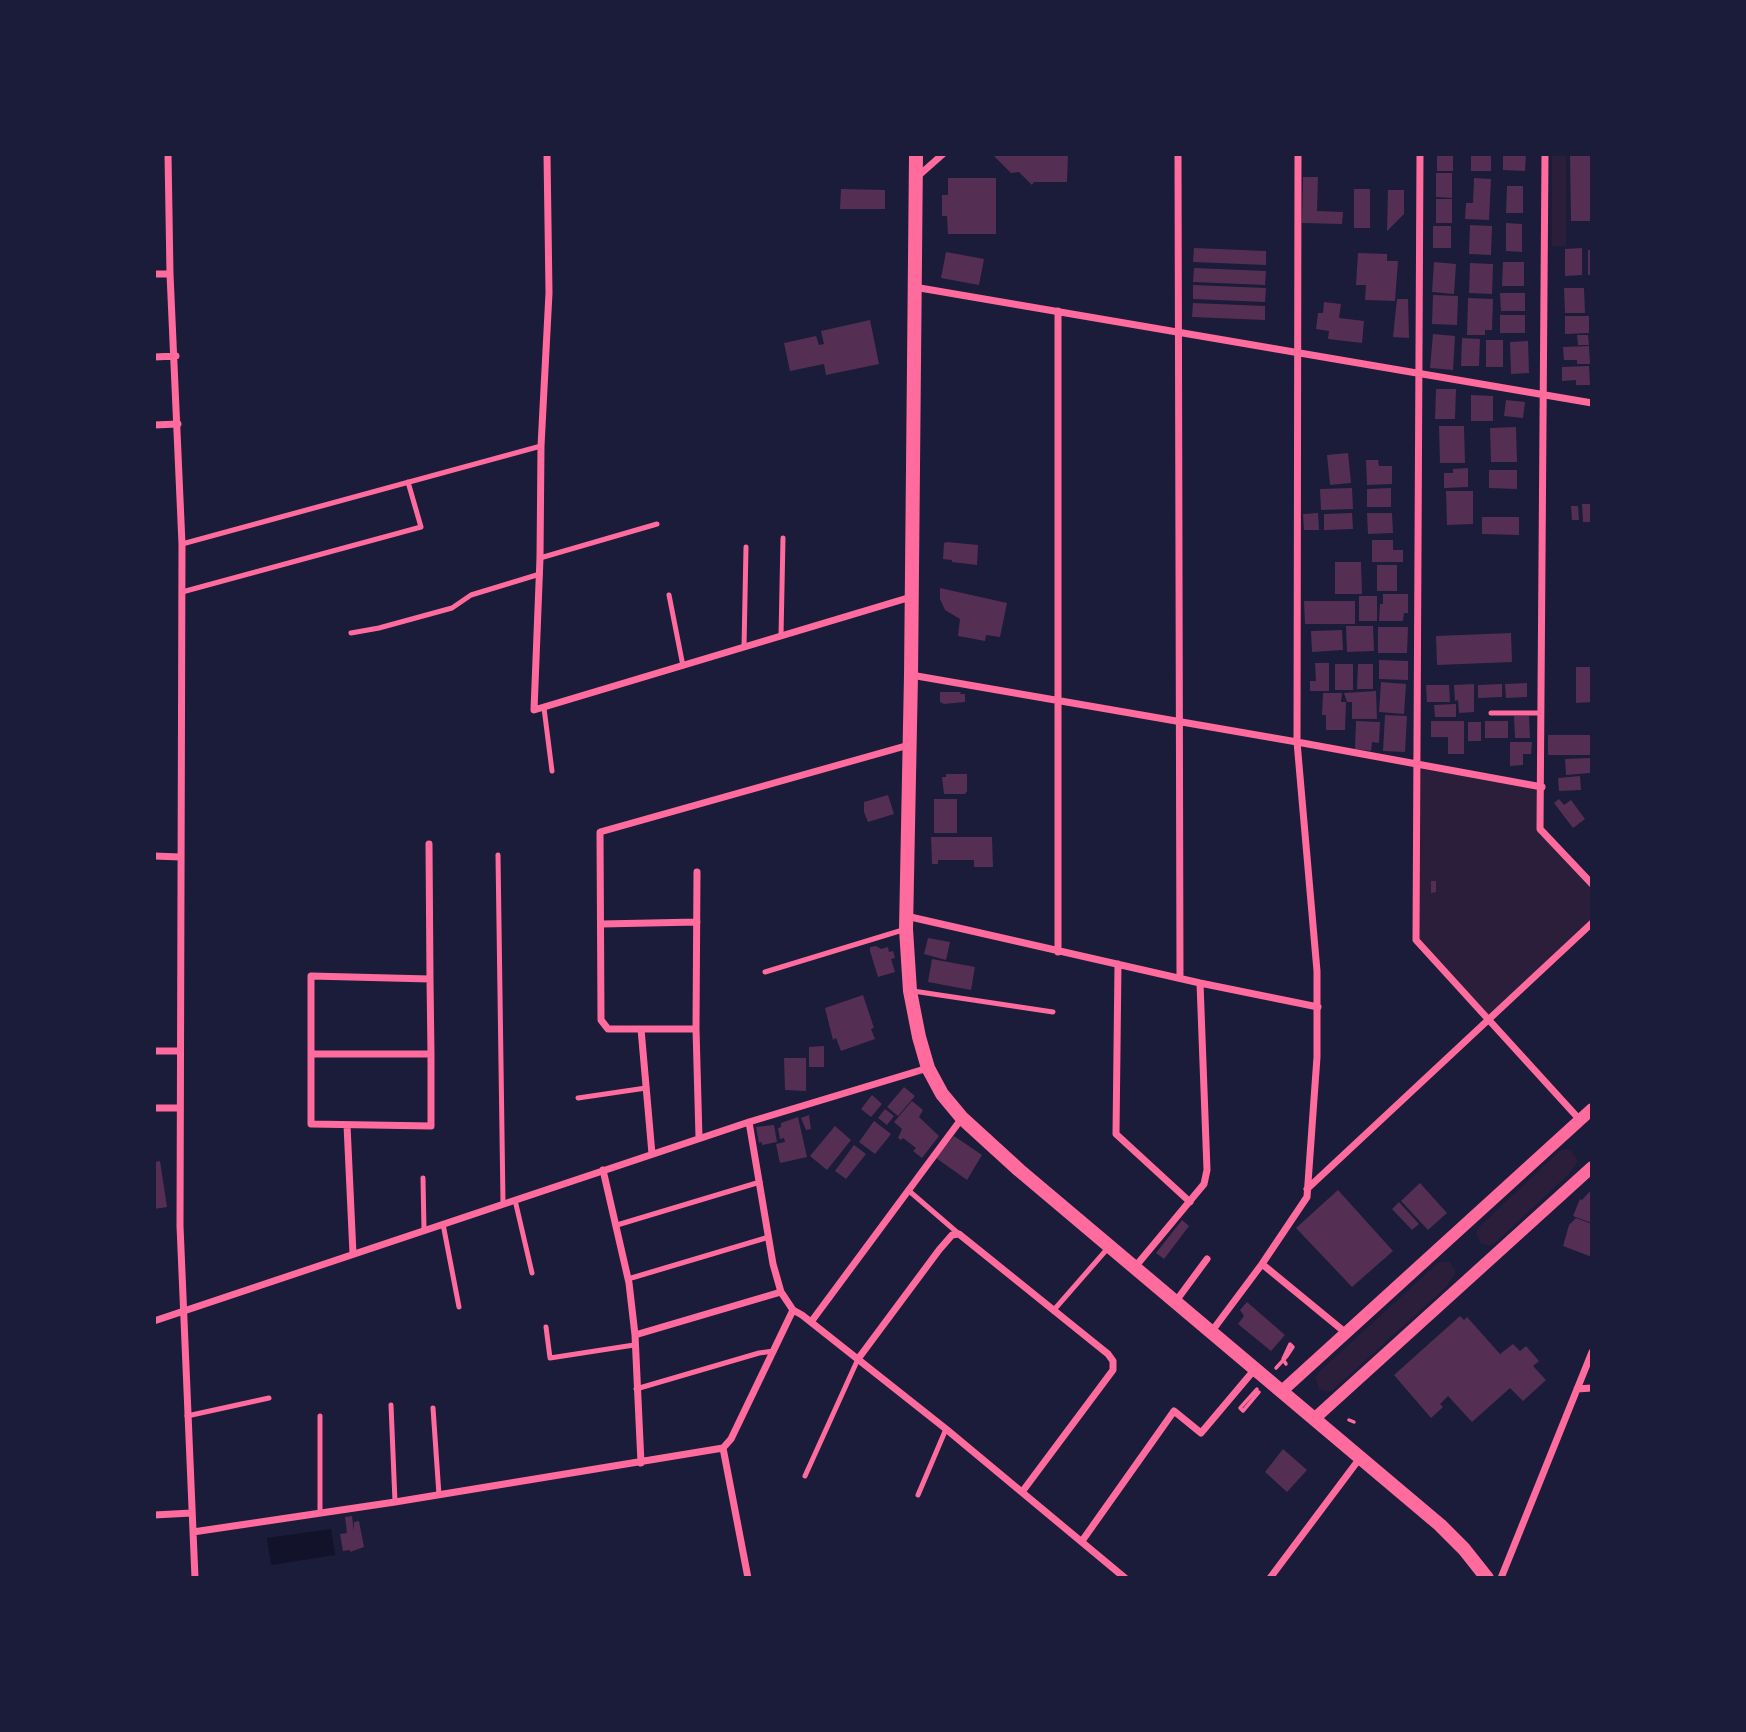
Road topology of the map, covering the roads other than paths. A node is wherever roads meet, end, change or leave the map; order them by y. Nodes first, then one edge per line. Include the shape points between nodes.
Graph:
1 (168, 154) edge
2 (547, 154) edge
3 (916, 154) edge
4 (943, 154) edge
5 (1178, 154) edge
6 (1298, 154) edge
7 (1420, 154) edge
8 (1545, 154) edge
9 (915, 178) junction
10 (154, 274) edge
11 (170, 274) junction
12 (914, 286) junction
13 (1058, 311) junction
14 (1178, 332) junction
15 (1298, 352) junction
16 (176, 356) junction
17 (154, 357) edge
18 (1420, 374) junction
19 (1543, 395) junction
20 (1592, 403) edge
21 (178, 424) junction
22 (154, 425) edge
23 (541, 446) junction
24 (408, 482) junction
25 (657, 524) dead end
26 (783, 538) dead end
27 (182, 544) junction
28 (746, 547) dead end
29 (540, 558) junction
30 (540, 574) junction
31 (183, 592) junction
32 (669, 595) dead end
33 (911, 597) junction
34 (351, 633) dead end
35 (780, 636) junction
36 (744, 647) junction
37 (682, 666) junction
38 (911, 675) junction
39 (1057, 700) junction
40 (544, 708) junction
41 (1491, 713) dead end
42 (1541, 713) junction
43 (1178, 722) junction
44 (1297, 742) junction
45 (909, 745) junction
46 (1417, 764) junction
47 (552, 771) dead end
48 (1542, 788) junction
49 (429, 844) dead end
50 (498, 855) dead end
51 (154, 856) edge
52 (180, 857) junction
53 (697, 872) dead end
54 (1592, 884) edge
55 (697, 922) junction
56 (906, 923) junction
57 (1592, 923) edge
58 (602, 924) junction
59 (1058, 952) junction
60 (1118, 964) junction
61 (765, 972) dead end
62 (1180, 978) junction
63 (430, 979) junction
64 (1200, 983) junction
65 (910, 991) junction
66 (1318, 1007) junction
67 (1053, 1012) dead end
68 (1488, 1022) junction
69 (641, 1029) junction
70 (696, 1029) junction
71 (154, 1051) edge
72 (180, 1051) junction
73 (311, 1054) junction
74 (431, 1054) junction
75 (929, 1069) junction
76 (646, 1088) junction
77 (578, 1098) dead end
78 (154, 1108) edge
79 (180, 1108) junction
80 (1592, 1110) edge
81 (962, 1118) junction
82 (1580, 1120) junction
83 (749, 1122) junction
84 (347, 1125) junction
85 (699, 1138) junction
86 (652, 1154) junction
87 (1592, 1167) edge
88 (603, 1171) junction
89 (423, 1178) dead end
90 (760, 1182) junction
91 (1307, 1189) junction
92 (908, 1190) junction
93 (515, 1200) junction
94 (1190, 1202) junction
95 (503, 1203) junction
96 (443, 1224) junction
97 (617, 1225) junction
98 (424, 1230) junction
99 (959, 1234) junction
100 (769, 1237) junction
101 (1110, 1246) junction
102 (353, 1254) junction
103 (1208, 1259) dead end
104 (1262, 1264) junction
105 (1135, 1267) junction
106 (533, 1273) dead end
107 (628, 1279) junction
108 (780, 1293) junction
109 (1175, 1301) junction
110 (459, 1307) dead end
111 (793, 1310) junction
112 (183, 1311) junction
113 (1053, 1311) junction
114 (154, 1321) edge
115 (811, 1322) junction
116 (546, 1328) dead end
117 (1212, 1331) junction
118 (1346, 1332) junction
119 (635, 1335) junction
120 (634, 1345) junction
121 (774, 1351) junction
122 (1592, 1352) edge
123 (858, 1359) junction
124 (1255, 1368) junction
125 (1592, 1388) edge
126 (636, 1389) junction
127 (1577, 1390) junction
128 (1282, 1391) junction
129 (269, 1398) dead end
130 (391, 1405) dead end
131 (433, 1408) dead end
132 (187, 1416) junction
133 (320, 1416) dead end
134 (1314, 1419) junction
135 (946, 1429) junction
136 (723, 1448) junction
137 (1360, 1458) junction
138 (641, 1463) junction
139 (805, 1476) dead end
140 (1023, 1492) junction
141 (439, 1495) junction
142 (918, 1495) dead end
143 (395, 1502) junction
144 (192, 1513) junction
145 (320, 1513) junction
146 (154, 1515) edge
147 (193, 1532) junction
148 (1082, 1541) junction
149 (195, 1578) edge
150 (748, 1578) edge
151 (1125, 1578) edge
152 (1270, 1578) edge
153 (1487, 1578) edge
154 (1501, 1578) edge

1 - 11 street
2 - 23 street via 549,293
3 - 9 main road
4 - 9 street
5 - 14 street
6 - 15 street
7 - 18 street
8 - 19 street
9 - 12 main road
10 - 11 street
11 - 16 street
12 - 13 street
12 - 33 main road
13 - 14 street
13 - 39 street
14 - 15 street
14 - 43 street
15 - 18 street
15 - 44 street
16 - 17 street
16 - 21 street
18 - 19 street
18 - 46 street
19 - 20 street
19 - 42 street
21 - 22 street
21 - 27 street
23 - 24 lane
23 - 29 street
24 - 27 lane
24 - 31 lane via 421,527
25 - 29 lane
26 - 35 lane
27 - 31 street
28 - 36 lane
29 - 30 street
30 - 34 lane via 471,595 452,608
30 - 40 street via 534,710
31 - 52 street
32 - 37 lane
33 - 35 street
33 - 38 main road
35 - 36 street
36 - 37 street
37 - 40 street
38 - 39 street
38 - 45 main road
39 - 43 street
39 - 59 street
40 - 47 lane
41 - 42 lane
42 - 48 street
43 - 44 street
43 - 62 street
44 - 46 street
44 - 66 street
45 - 56 main road
45 - 58 street via 600,832
46 - 48 street
46 - 68 street via 1416,940
48 - 54 street via 1540,829
49 - 63 street
50 - 95 lane
51 - 52 street
52 - 72 street
53 - 55 street
55 - 58 street
55 - 70 street
56 - 59 street
56 - 61 lane
56 - 65 main road
57 - 68 street
58 - 69 street via 601,1020 608,1029
59 - 60 street
60 - 62 street
60 - 94 street via 1116,1134
62 - 64 street
63 - 73 street via 311,976
63 - 74 street
64 - 66 street
64 - 94 street via 1207,1170
65 - 67 lane
65 - 75 main road
66 - 91 street
68 - 82 street
68 - 91 street
69 - 70 street
69 - 76 street
70 - 85 street
71 - 72 street
72 - 79 street
73 - 74 street
73 - 84 street via 311,1124
74 - 84 street via 431,1126
75 - 81 main road
75 - 83 street
76 - 77 lane
76 - 86 street
78 - 79 street
79 - 112 street
80 - 82 street
81 - 92 street
81 - 101 main road
82 - 118 street
83 - 85 street
83 - 90 street
84 - 102 street
85 - 86 street
86 - 88 street
87 - 134 street
88 - 93 street
88 - 97 street
89 - 98 lane
90 - 97 lane
90 - 100 street
91 - 104 street via 1307,1197
92 - 99 lane
92 - 115 street
93 - 95 street
93 - 106 lane
94 - 105 street
95 - 96 street
96 - 98 street
96 - 110 lane
97 - 107 street
98 - 102 street
99 - 113 street
99 - 123 street via 946,1242
100 - 107 lane
100 - 108 street
101 - 105 main road
101 - 113 lane
102 - 112 street
103 - 109 street
104 - 117 street
104 - 118 street
105 - 109 main road
107 - 119 street
108 - 111 street
108 - 119 street
109 - 117 main road
111 - 115 street
111 - 121 street
112 - 114 street
112 - 132 street
113 - 140 street via 1108,1354 1113,1370
115 - 123 street
116 - 120 lane via 550,1359
117 - 124 main road
118 - 128 street
119 - 120 street
120 - 126 street
121 - 126 lane
121 - 136 street
122 - 127 street
123 - 135 street
123 - 139 lane
124 - 128 main road
124 - 148 street via 1201,1433 1174,1411
125 - 127 street
126 - 138 street
127 - 154 street
128 - 134 main road
129 - 132 lane
130 - 143 lane
131 - 141 lane
132 - 144 street
133 - 145 lane
134 - 137 main road
135 - 140 street
135 - 142 lane
136 - 138 street
136 - 150 street
137 - 152 street
137 - 153 main road via 1440,1525
138 - 141 street
140 - 148 street
141 - 143 street
143 - 145 street
144 - 146 street
144 - 147 street
145 - 147 street
147 - 149 street
148 - 151 street

